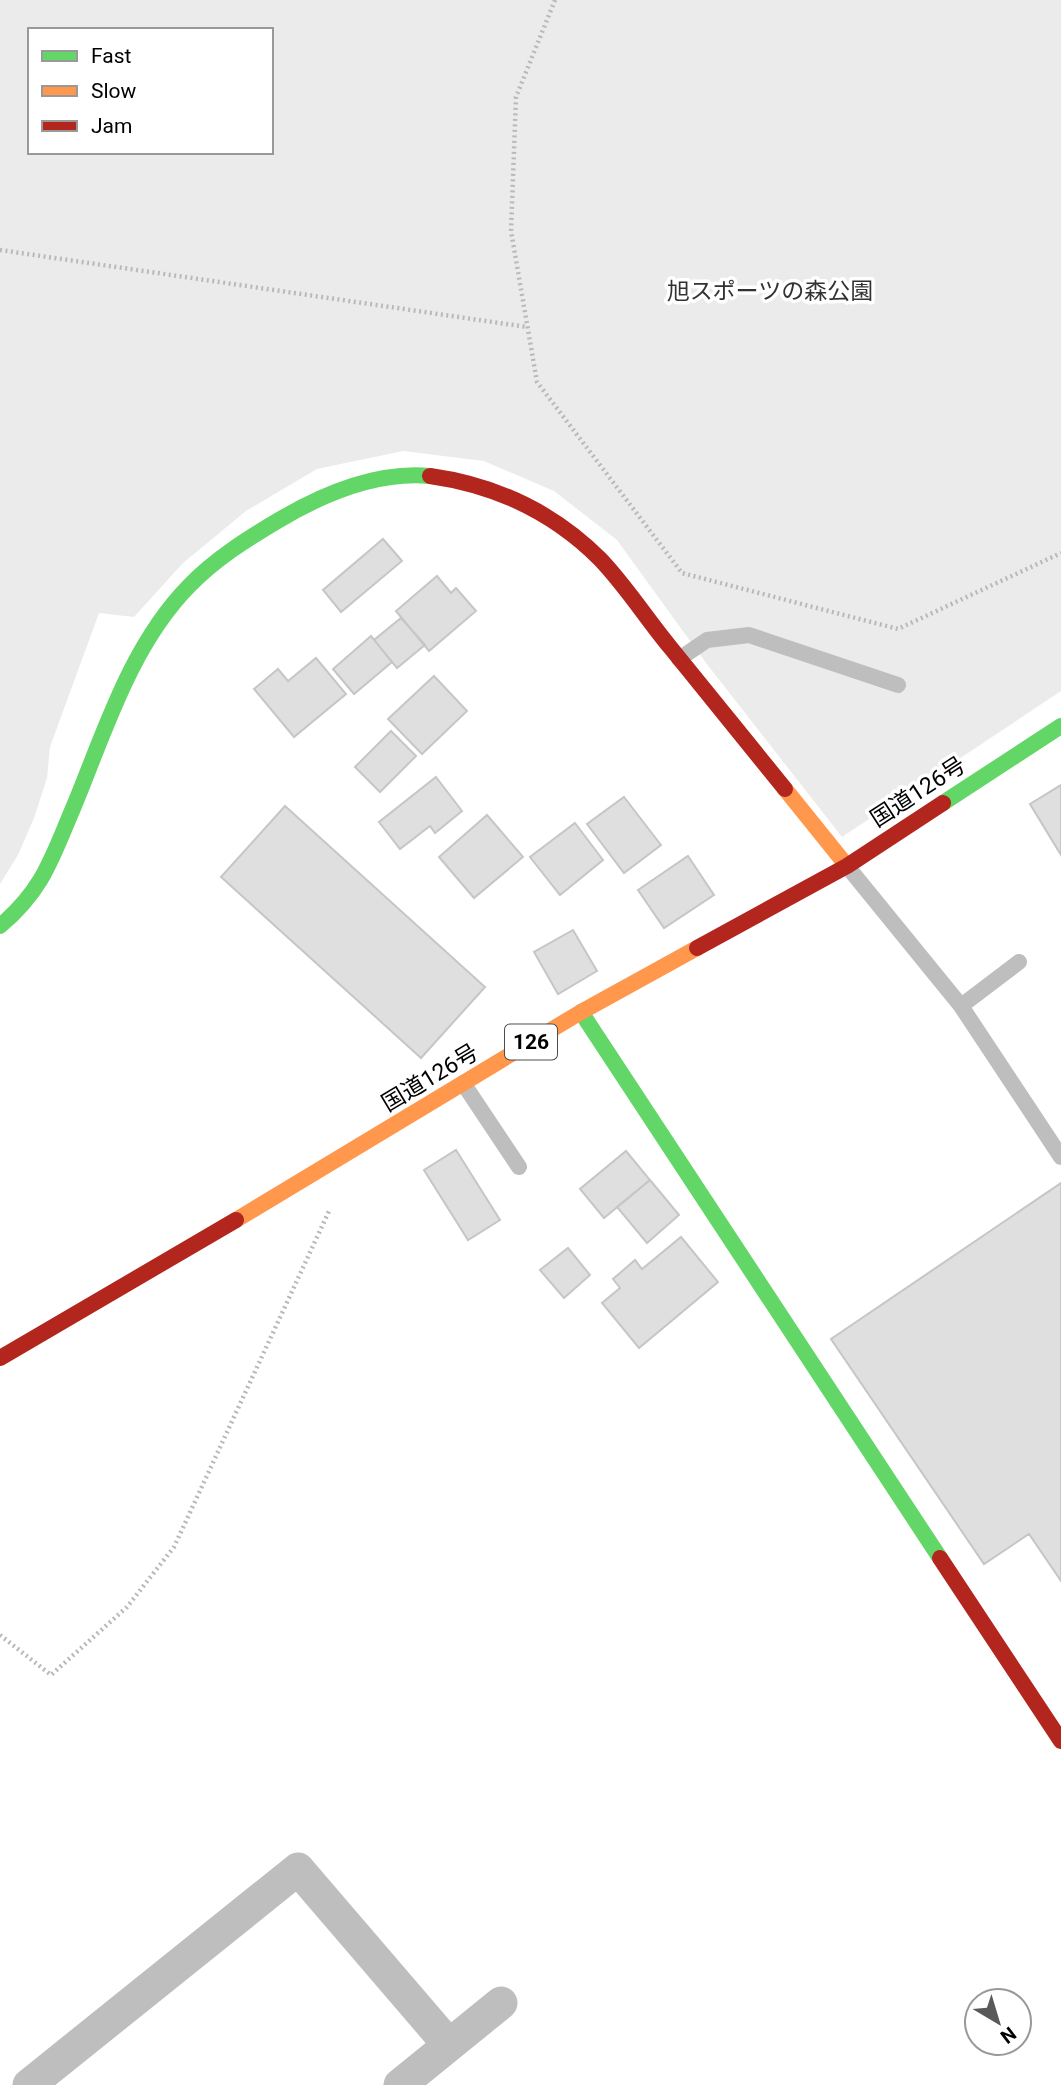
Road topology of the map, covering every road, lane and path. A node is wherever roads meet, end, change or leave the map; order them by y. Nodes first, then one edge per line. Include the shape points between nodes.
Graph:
1 (555, 0) edge
2 (0, 250) edge
3 (527, 327) junction
4 (1061, 553) edge
5 (680, 659) junction
6 (898, 685) dead end
7 (1061, 726) edge
8 (847, 866) junction
9 (0, 926) edge
10 (1019, 962) dead end
11 (961, 1006) junction
12 (581, 1012) junction
13 (463, 1083) junction
14 (1061, 1157) edge
15 (519, 1167) dead end
16 (336, 1197) dead end
17 (0, 1357) edge
18 (0, 1635) edge
19 (1061, 1741) edge
20 (501, 2003) dead end
21 (449, 2045) junction
22 (29, 2085) edge
23 (400, 2085) edge

1 - 3 path via 516,97 511,231
2 - 3 path
3 - 4 path via 537,382 682,573 898,629
5 - 6 lane via 707,639 749,635
5 - 8 main road
5 - 9 main road via 592,550 528,505 498,491 453,478 407,474 321,495 226,555 180,594 123,688 40,885
7 - 8 main road, 国道126号 / 126
8 - 11 lane
8 - 12 main road, 国道126号 / 126
10 - 11 lane
11 - 14 lane
12 - 13 main road, 国道126号 / 126
12 - 19 main road
13 - 15 lane
13 - 17 main road, 国道126号 / 126
16 - 18 path via 174,1547 127,1607 51,1675
20 - 21 street
21 - 22 street via 298,1869
21 - 23 street

